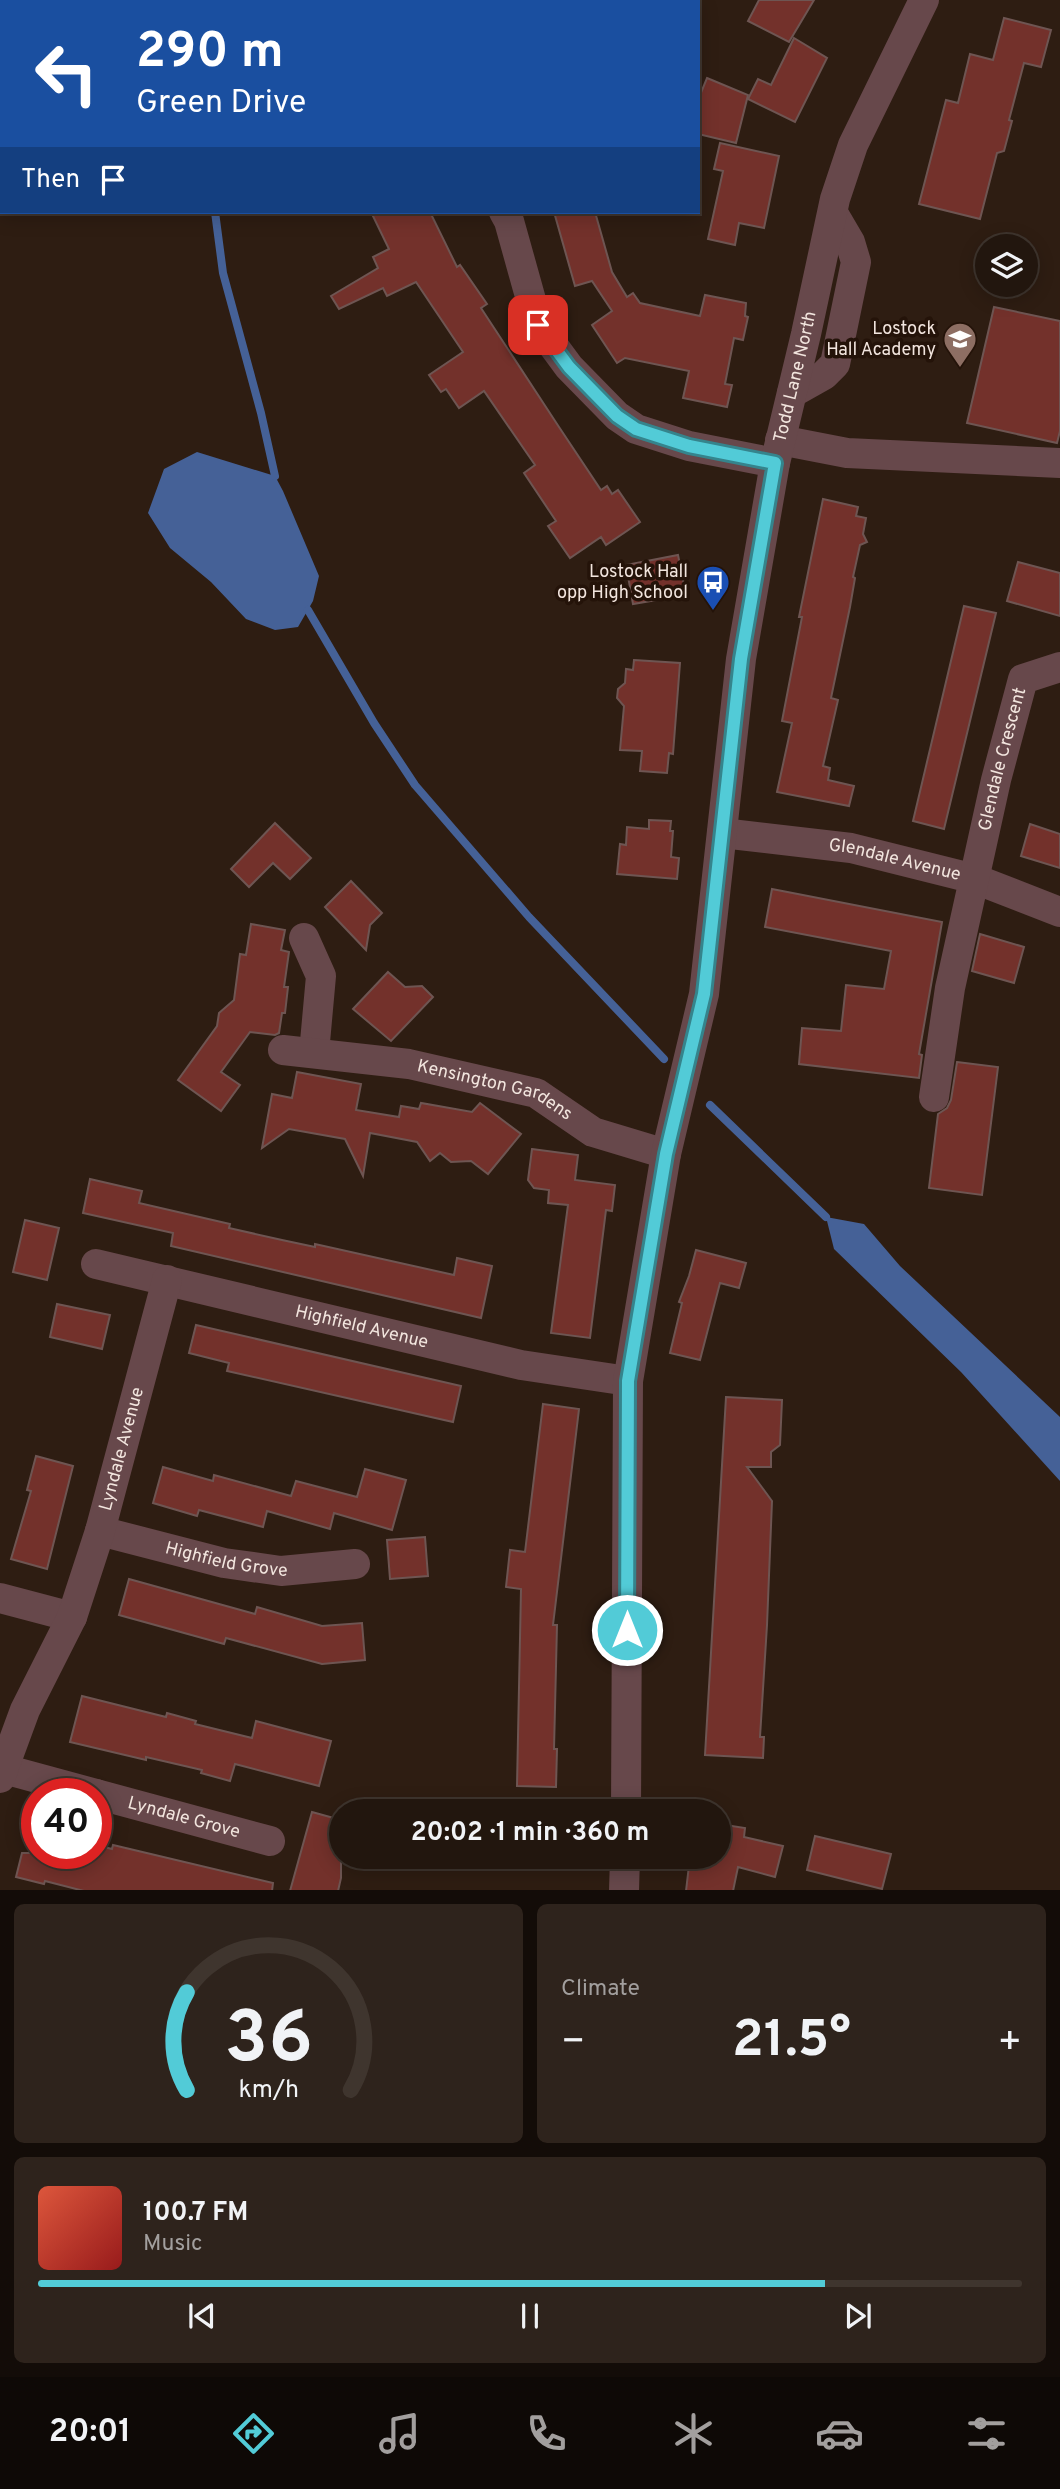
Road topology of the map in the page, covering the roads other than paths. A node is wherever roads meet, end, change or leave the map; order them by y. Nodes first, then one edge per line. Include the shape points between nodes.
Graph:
1 (924, 0) edge
2 (505, 214) edge
3 (777, 452) junction
4 (1060, 463) edge
5 (1060, 667) edge
6 (722, 833) junction
7 (975, 879) junction
8 (1060, 912) edge
9 (304, 938) dead end
10 (283, 1049) dead end
11 (314, 1053) junction
12 (934, 1097) dead end
13 (666, 1154) junction
14 (96, 1264) dead end
15 (167, 1280) junction
16 (628, 1381) junction
17 (100, 1531) junction
18 (355, 1564) dead end
19 (0, 1598) edge
20 (72, 1618) junction
21 (2, 1774) edge
22 (21, 1778) edge
23 (112, 1798) edge
24 (626, 1799) edge
25 (270, 1841) dead end
26 (625, 1869) edge
27 (624, 1890) edge

1 - 3 street, Todd Lane North via 853,145 832,212
2 - 3 street via 538,325 569,367 617,416 636,429 689,446
3 - 4 street
3 - 6 street, Todd Lane North via 741,659
5 - 7 street, Glendale Crescent via 1023,679
6 - 7 street, Glendale Avenue via 851,848
6 - 13 street, Todd Lane North via 704,994
7 - 8 street, Glendale Avenue
7 - 12 street via 950,988
9 - 11 street via 321,976
10 - 11 street, Kensington Gardens
11 - 13 street, Kensington Gardens via 409,1064 536,1093 593,1132
13 - 16 street, Todd Lane North
14 - 15 street, Highfield Avenue
15 - 16 street, Highfield Avenue via 521,1365
15 - 17 street, Lyndale Avenue
16 - 24 street, Todd Lane North
17 - 18 street, Highfield Grove via 224,1563 281,1571
17 - 20 street, Lyndale Avenue
19 - 20 street
20 - 21 street, Lyndale Avenue via 25,1710
21 - 22 street, Lyndale Grove
23 - 25 street, Lyndale Grove
26 - 27 street

